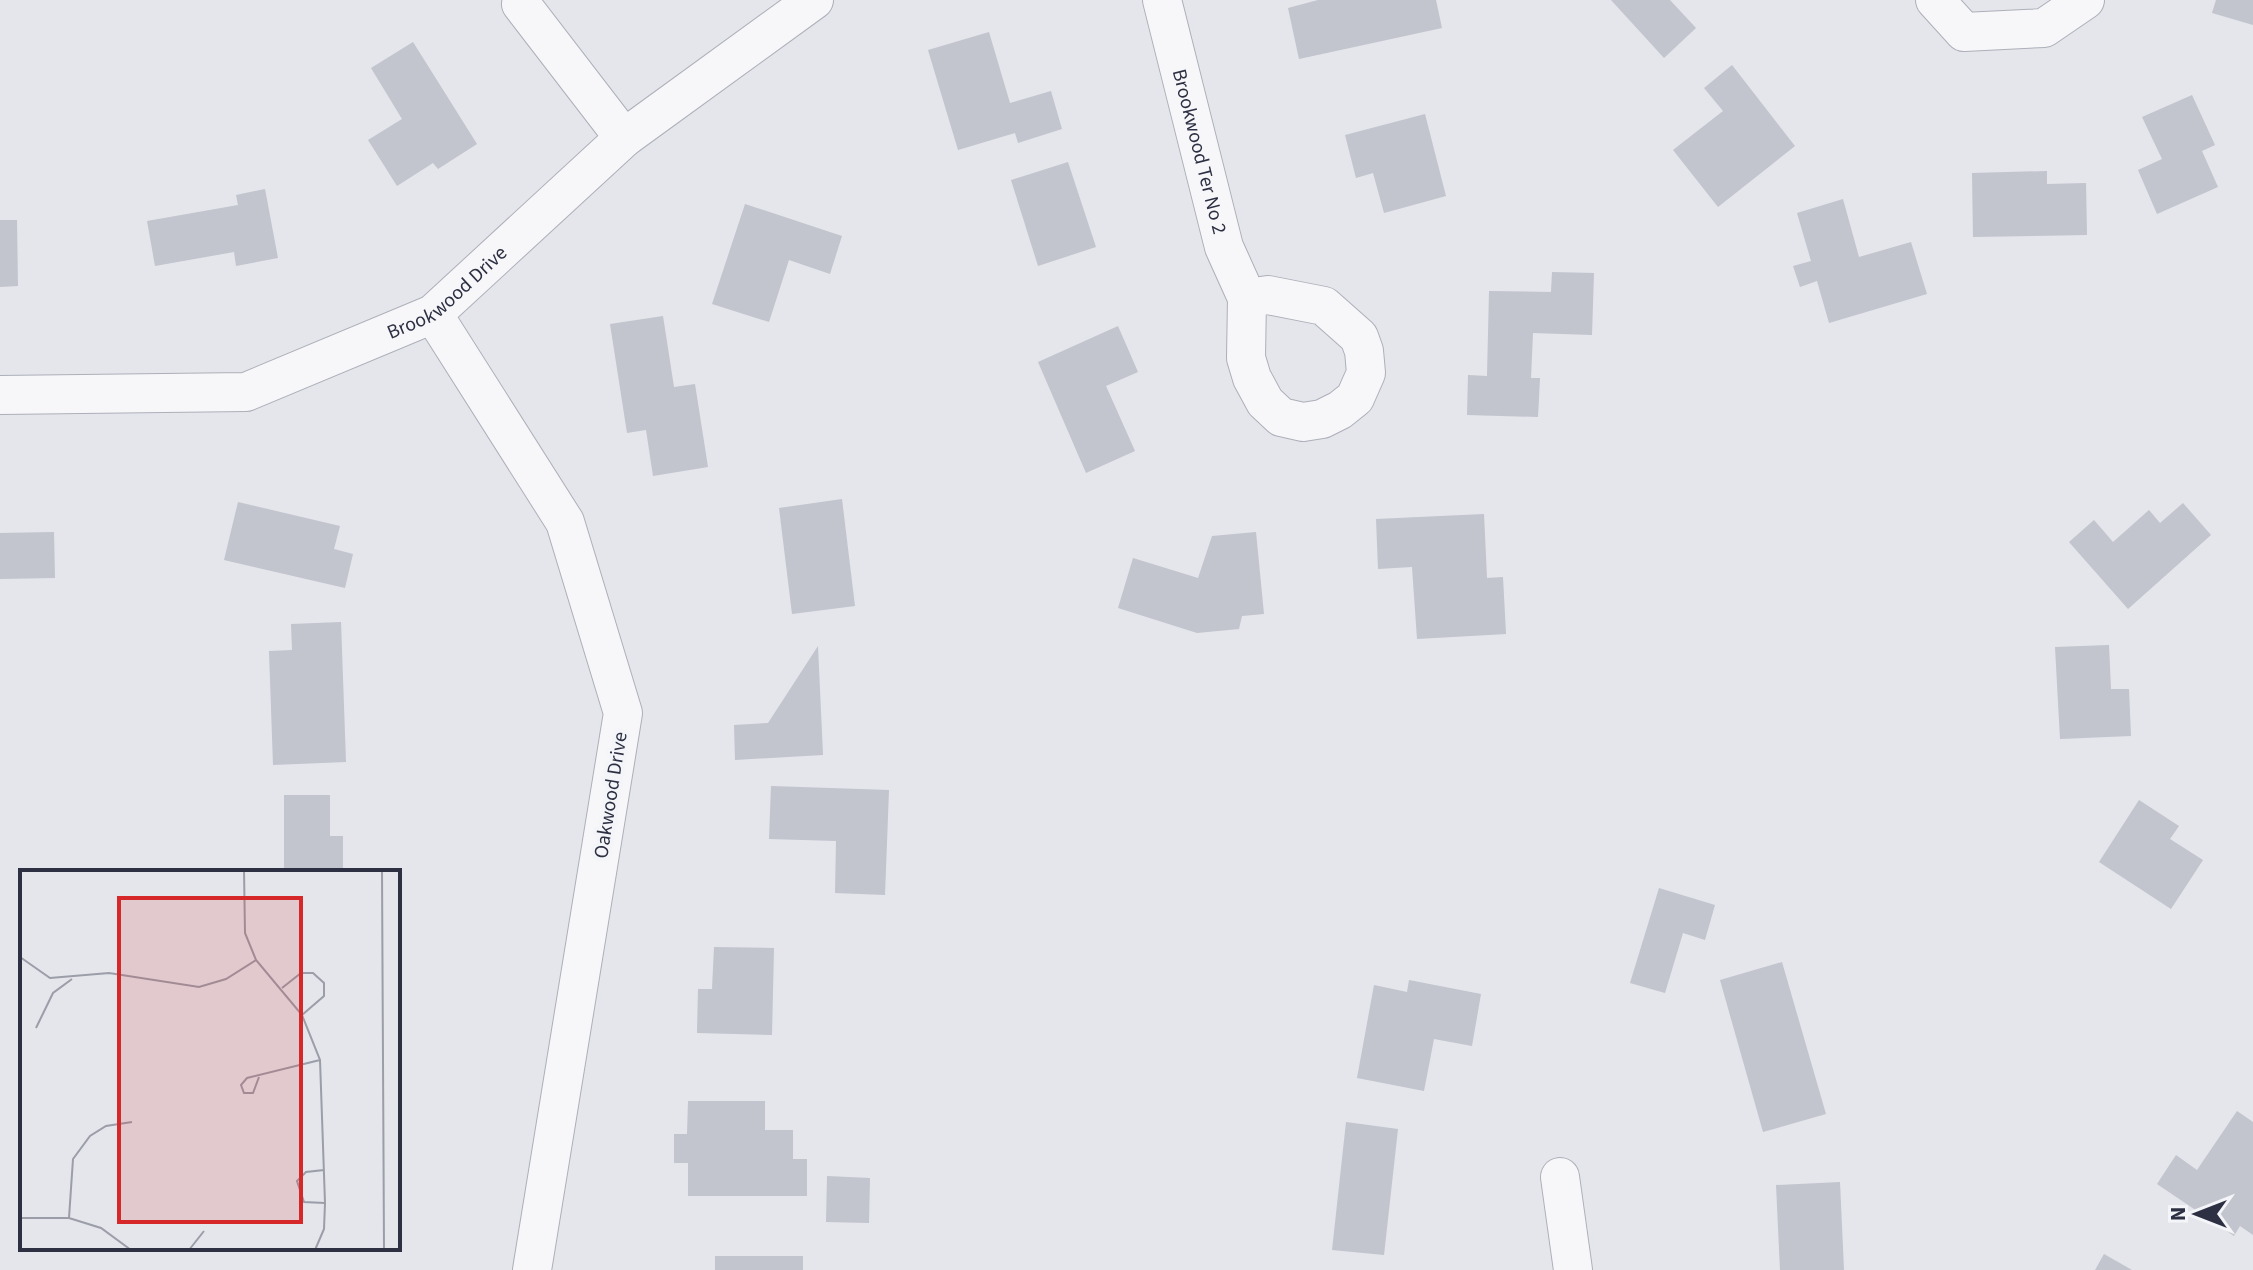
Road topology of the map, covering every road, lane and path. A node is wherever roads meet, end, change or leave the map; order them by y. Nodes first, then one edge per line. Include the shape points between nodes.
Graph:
1 (522, 0) edge
2 (814, 0) edge
3 (1162, 0) edge
4 (1935, 0) edge
5 (2085, 0) edge
6 (624, 138) junction
7 (1247, 298) dead end
8 (433, 314) junction
9 (0, 395) edge
10 (1560, 1177) dead end
11 (532, 1270) edge
12 (1573, 1270) edge

1 - 6 street
2 - 6 street, Brookwood Drive
3 - 7 street, Brookwood Ter No 2 via 1224,247
4 - 5 street via 1964,32 2044,28
6 - 8 street, Brookwood Drive
8 - 9 street, Brookwood Drive via 246,392
8 - 11 street, Oakwood Drive via 565,522 623,713
10 - 12 street

